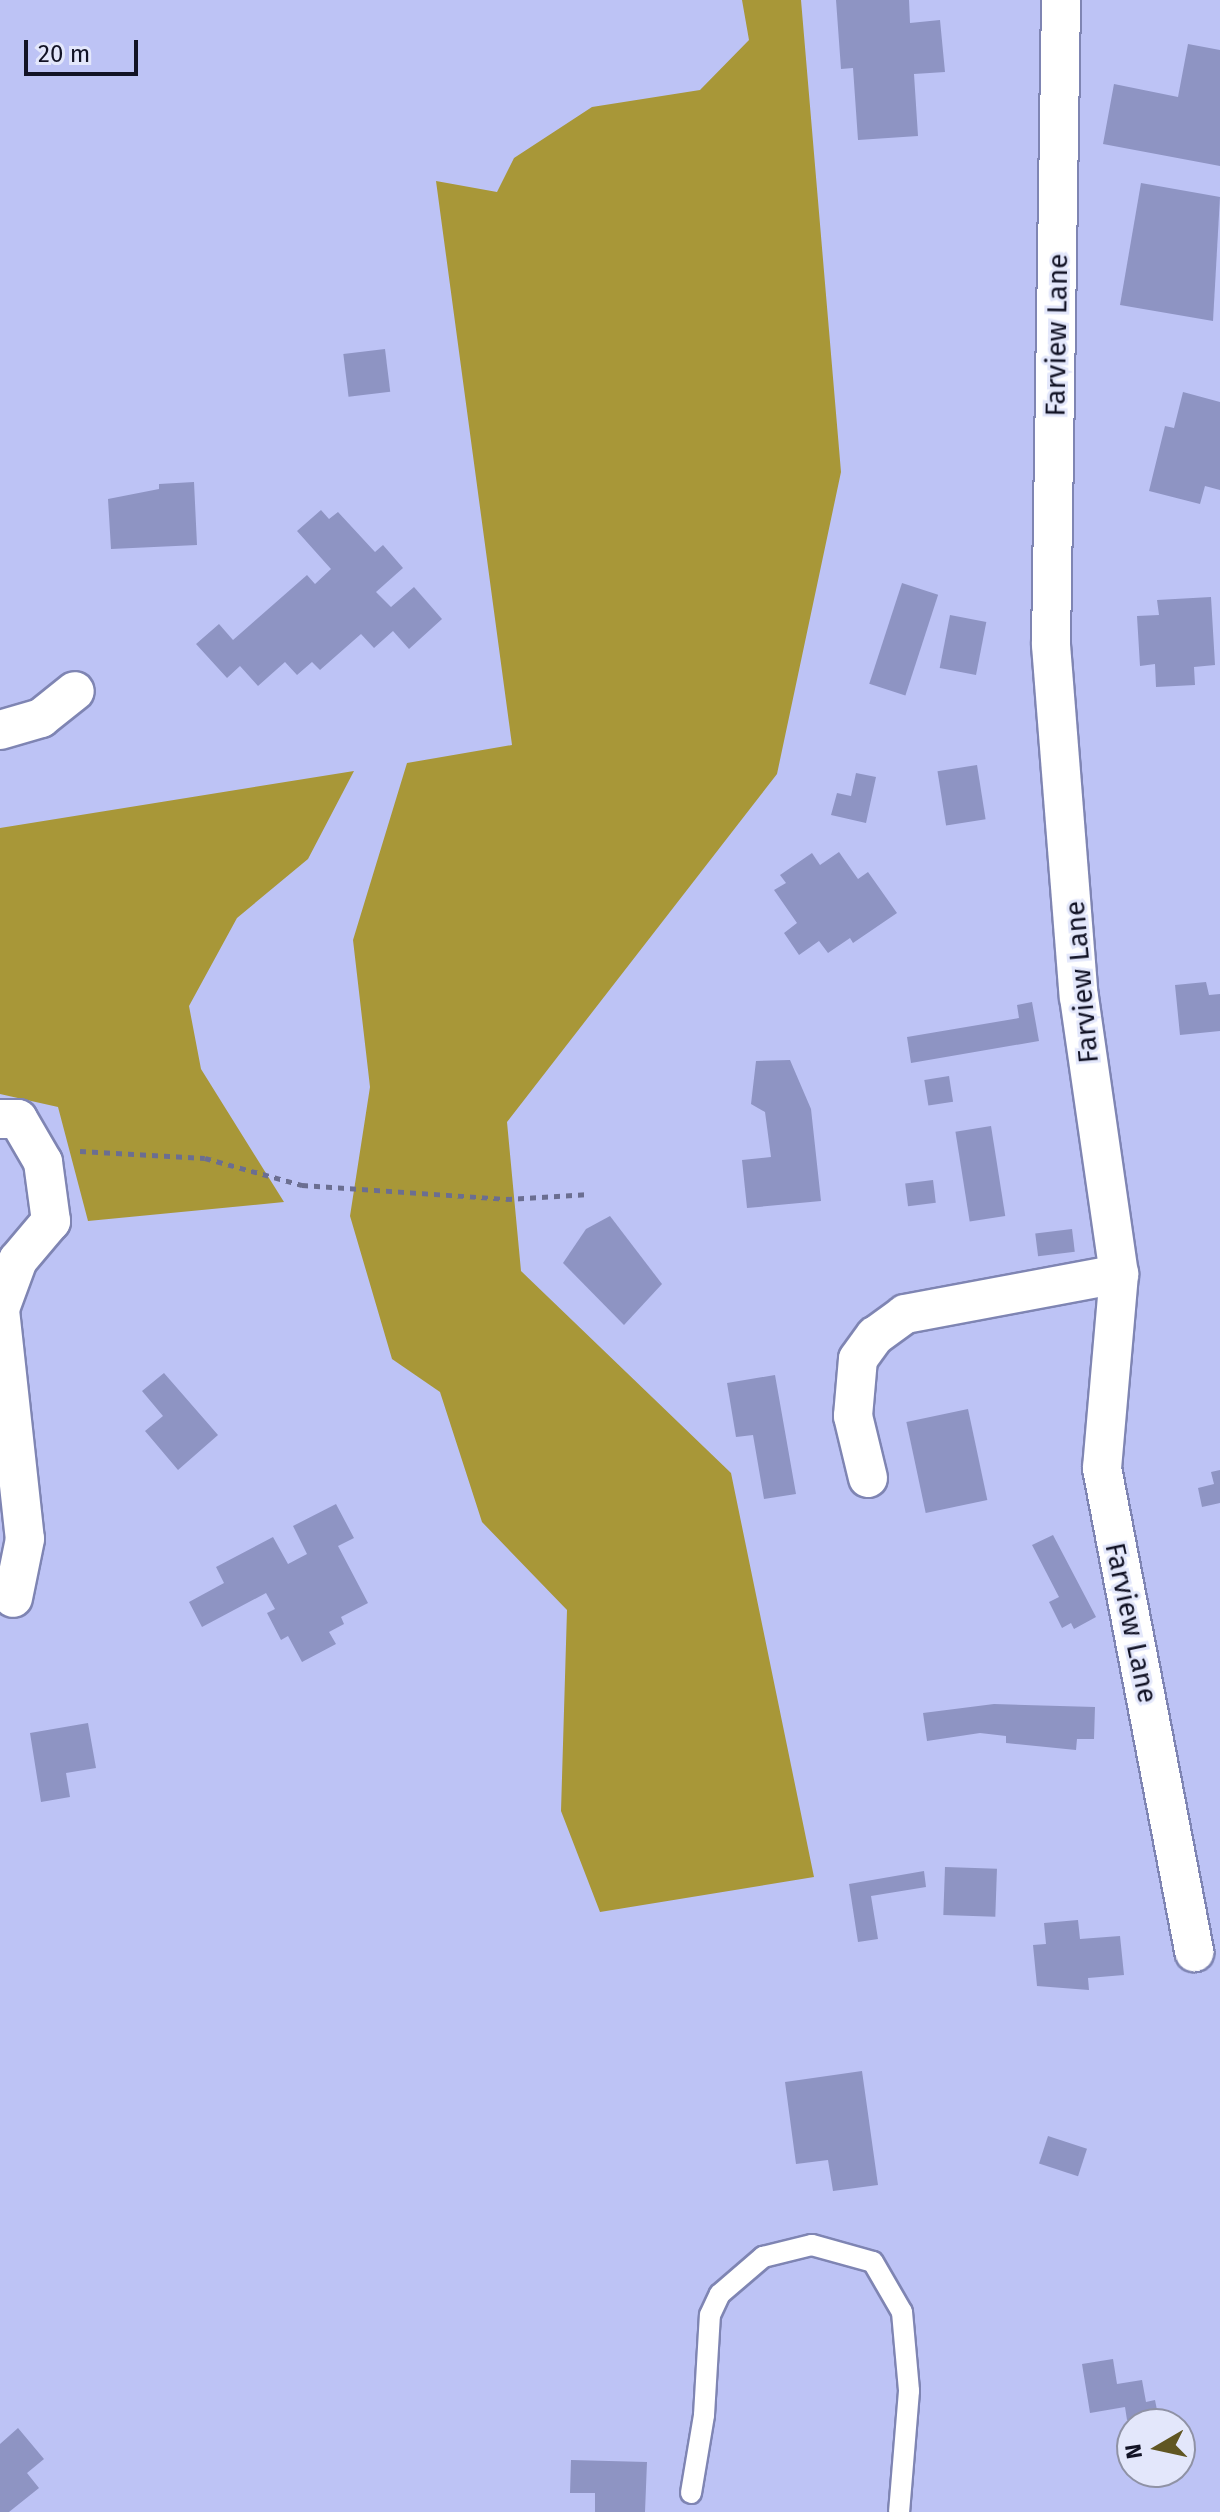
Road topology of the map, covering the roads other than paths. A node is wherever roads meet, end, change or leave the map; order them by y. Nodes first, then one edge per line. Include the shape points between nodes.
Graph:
1 (1061, 0) edge
2 (75, 691) dead end
3 (0, 730) edge
4 (0, 1119) edge
5 (1119, 1274) junction
6 (0, 1310) edge
7 (3, 1352) edge
8 (868, 1478) dead end
9 (11, 1493) edge
10 (13, 1598) dead end
11 (1194, 1952) dead end
12 (691, 2493) dead end
13 (899, 2512) edge

1 - 5 street, Farview Lane via 1051,645 1079,997
2 - 3 street via 41,718
4 - 6 street via 18,1119 43,1162 51,1221 18,1260
5 - 8 street via 905,1314 875,1336 858,1359 853,1416
5 - 11 street, Farview Lane via 1102,1468
6 - 7 street
7 - 9 street
9 - 10 street via 25,1539
12 - 13 lane via 704,2415 710,2315 720,2294 763,2257 812,2245 873,2262 902,2312 909,2391

